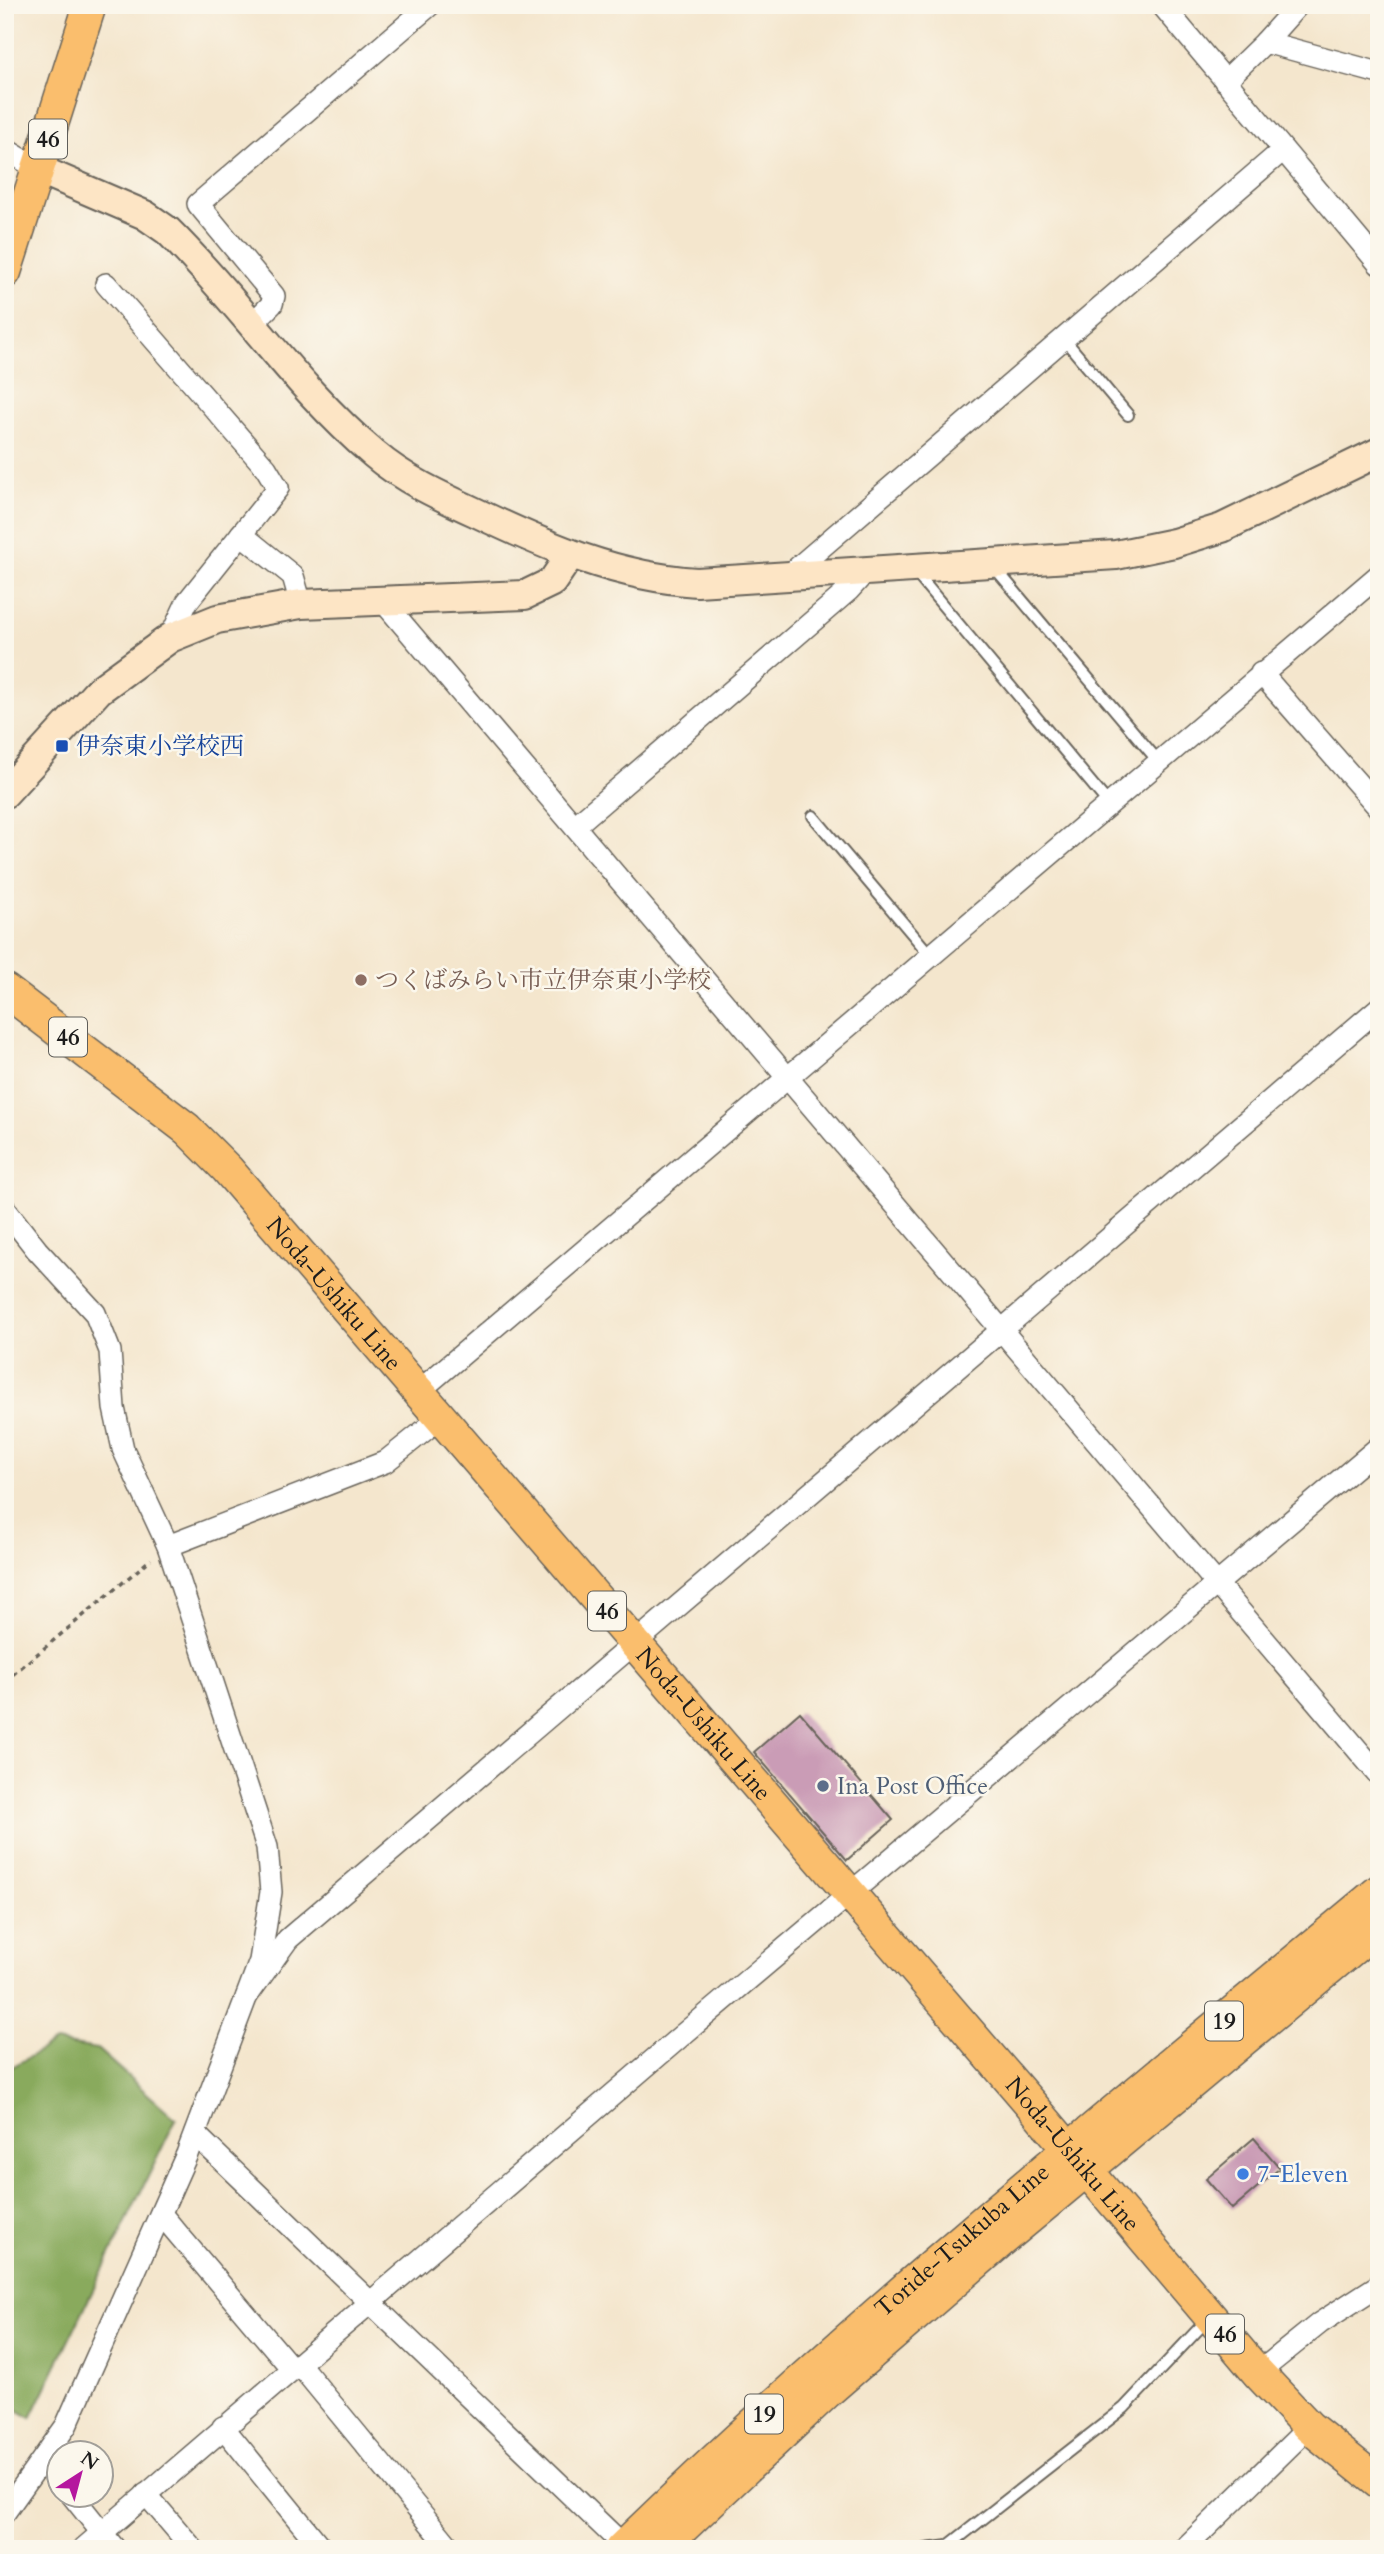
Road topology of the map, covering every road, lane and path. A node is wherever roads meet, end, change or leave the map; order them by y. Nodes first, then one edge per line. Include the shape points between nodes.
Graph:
1 (90, 5) edge
2 (430, 5) edge
3 (1162, 5) edge
4 (1298, 5) edge
5 (1265, 42) junction
6 (1379, 73) edge
7 (1225, 81) junction
8 (5, 149) edge
9 (1283, 150) junction
10 (38, 169) junction
11 (1379, 264) edge
12 (5, 272) edge
13 (106, 284) dead end
14 (253, 323) junction
15 (1064, 339) junction
16 (1128, 415) dead end
17 (1379, 452) edge
18 (241, 534) junction
19 (571, 554) junction
20 (991, 563) junction
21 (911, 567) junction
22 (868, 569) junction
23 (1379, 575) edge
24 (788, 576) junction
25 (383, 601) junction
26 (301, 604) junction
27 (170, 638) junction
28 (1261, 673) junction
29 (1157, 761) junction
30 (5, 793) edge
31 (1108, 803) junction
32 (1379, 808) edge
33 (813, 816) dead end
34 (575, 826) junction
35 (930, 956) junction
36 (5, 990) edge
37 (1377, 1012) edge
38 (787, 1077) junction
39 (5, 1209) edge
40 (1000, 1331) junction
41 (418, 1392) junction
42 (440, 1418) junction
43 (1379, 1447) edge
44 (168, 1546) junction
45 (1217, 1585) junction
46 (634, 1642) junction
47 (5, 1681) edge
48 (1379, 1775) edge
49 (1379, 1891) edge
50 (851, 1895) junction
51 (1379, 1927) edge
52 (5, 1928) edge
53 (11, 1935) dead end
54 (247, 1996) junction
55 (195, 2134) junction
56 (1077, 2160) junction
57 (162, 2214) junction
58 (1379, 2285) edge
59 (371, 2304) junction
60 (1210, 2317) junction
61 (296, 2367) junction
62 (1258, 2373) junction
63 (223, 2427) junction
64 (1309, 2427) junction
65 (43, 2459) junction
66 (46, 2463) edge
67 (1379, 2483) edge
68 (146, 2494) junction
69 (82, 2508) edge
70 (5, 2512) edge
71 (108, 2541) edge
72 (624, 2548) edge
73 (83, 2549) edge
74 (194, 2549) edge
75 (322, 2549) edge
76 (451, 2549) edge
77 (660, 2549) edge
78 (926, 2549) edge
79 (1184, 2549) edge

1 - 10 main road, 46
2 - 14 street via 198,204 274,296
3 - 7 street
4 - 5 street
5 - 6 street
5 - 7 street
7 - 9 street
8 - 10 street
9 - 11 street
9 - 15 street
10 - 12 main road, 46
10 - 14 street via 145,215 168,231
13 - 18 street via 278,488
14 - 19 street via 329,411 375,455 434,493
15 - 16 lane
15 - 24 street
17 - 20 street via 1222,528 1174,543 1068,560
18 - 26 street via 293,576
18 - 27 street via 187,602
19 - 24 street via 665,580
19 - 25 street via 552,583 525,595
20 - 21 street
20 - 29 lane
21 - 22 street
21 - 31 lane
22 - 24 street
22 - 34 street
23 - 28 street
25 - 26 street
25 - 34 street
26 - 27 street via 217,619
27 - 30 street via 99,690
28 - 29 street
28 - 32 street
29 - 31 street
31 - 35 street
33 - 35 lane
34 - 38 street
35 - 38 street
36 - 41 main road, Noda-Ushiku Line / 46 via 187,1129 227,1169
37 - 40 street
38 - 40 street
38 - 41 street
39 - 44 street via 95,1313 110,1351 123,1450
40 - 45 street
40 - 46 street
41 - 42 main road, Noda-Ushiku Line / 46
42 - 44 street via 385,1462
42 - 46 main road, Noda-Ushiku Line / 46
43 - 45 street
44 - 47 path
44 - 54 street via 267,1847 271,1892 260,1961
45 - 48 street
45 - 50 street
46 - 50 main road, Noda-Ushiku Line / 46
46 - 54 street via 288,1939
49 - 56 main road, Toride-Tsukuba Line / 19
50 - 56 main road, Noda-Ushiku Line / 46
50 - 59 street
51 - 56 main road, Toride-Tsukuba Line / 19
52 - 53 path
54 - 55 street
55 - 57 street
55 - 59 street
56 - 60 main road, Noda-Ushiku Line / 46
56 - 72 main road, Toride-Tsukuba Line / 19 via 900,2290
56 - 77 main road, Toride-Tsukuba Line / 19
57 - 61 street
57 - 65 street via 89,2379
58 - 62 street via 1320,2323
59 - 61 street
59 - 72 street
60 - 62 main road, Noda-Ushiku Line / 46
60 - 78 lane via 1124,2408 948,2546
61 - 63 street
61 - 76 street
62 - 64 main road, Noda-Ushiku Line / 46
63 - 68 street
63 - 75 street
64 - 67 main road, Noda-Ushiku Line / 46
64 - 79 street
65 - 66 street
65 - 70 street
68 - 71 street
68 - 74 street
69 - 71 street
71 - 73 street

